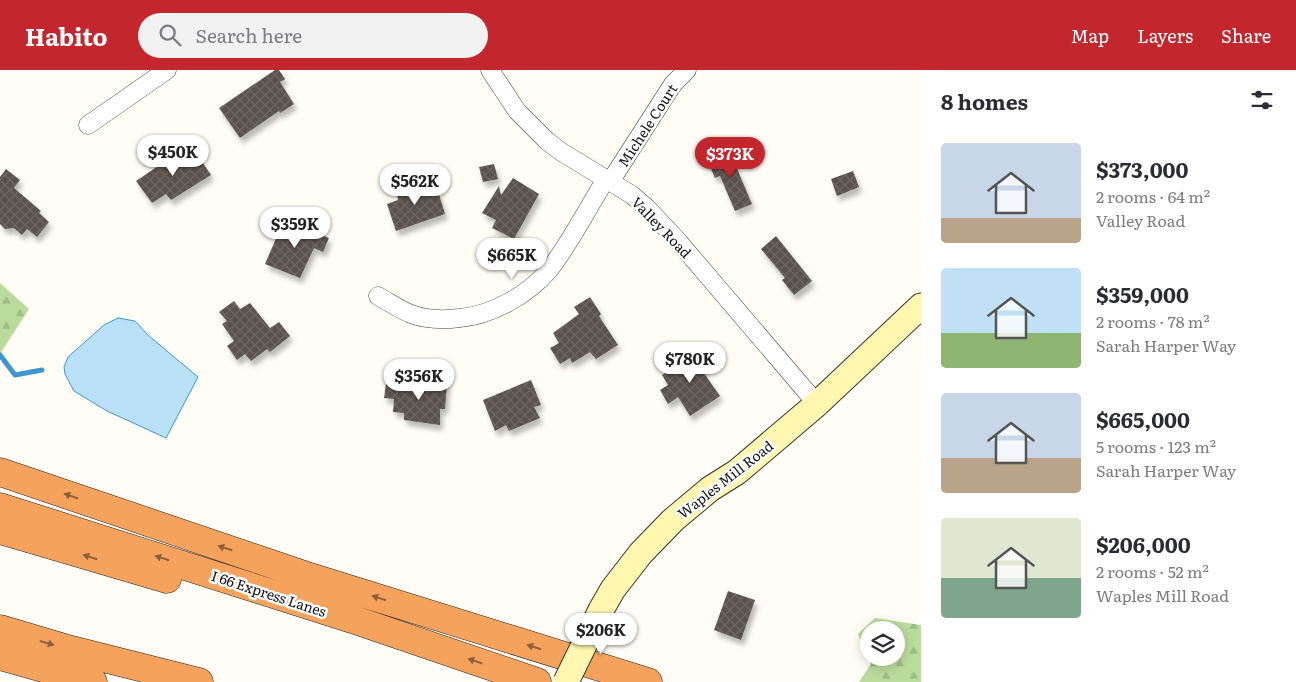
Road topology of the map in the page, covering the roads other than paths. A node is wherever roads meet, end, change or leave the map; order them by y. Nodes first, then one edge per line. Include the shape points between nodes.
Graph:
1 (167, 70) edge
2 (490, 70) edge
3 (687, 70) edge
4 (88, 125) dead end
5 (608, 181) junction
6 (378, 296) dead end
7 (921, 306) edge
8 (817, 404) junction
9 (0, 472) edge
10 (0, 507) edge
11 (0, 530) edge
12 (358, 621) junction
13 (0, 629) edge
14 (0, 656) edge
15 (93, 682) edge
16 (199, 682) edge
17 (537, 682) edge
18 (566, 682) edge
19 (648, 682) edge

1 - 4 street
2 - 5 street, Valley Road via 517,111 533,128 560,152
3 - 5 street, Michele Court via 673,84
5 - 6 street, Michele Court via 548,270 534,284 497,308 470,317 428,318 411,314
5 - 8 street, Valley Road via 632,195 671,234
7 - 8 main road, Waples Mill Road
8 - 18 main road, Waples Mill Road, bridge via 674,520 640,552 601,610
19 -> 9 highway via 304,574
12 -> 10 highway, I 66 Express Lanes
12 -> 11 highway via 254,605
17 -> 12 highway, I 66 Express Lanes
13 -> 16 highway
14 - 15 highway

